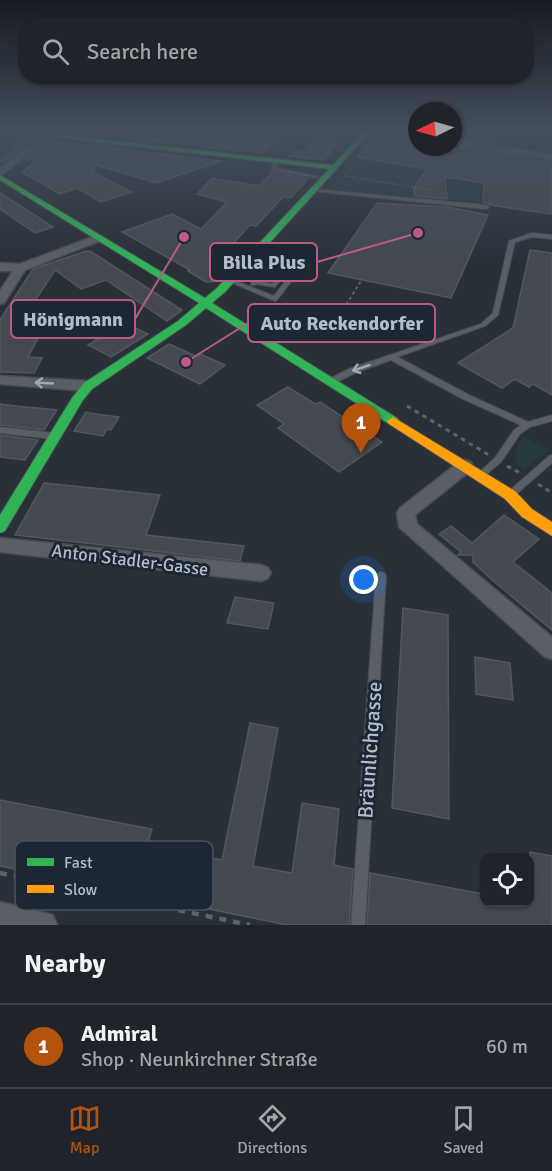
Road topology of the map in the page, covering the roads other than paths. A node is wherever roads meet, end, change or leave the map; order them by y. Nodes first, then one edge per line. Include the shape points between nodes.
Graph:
1 (0, 175) edge
2 (313, 175) edge
3 (329, 175) edge
4 (323, 178) junction
5 (313, 190) junction
6 (486, 207) dead end
7 (552, 237) edge
8 (98, 238) junction
9 (263, 244) junction
10 (301, 251) junction
11 (293, 261) junction
12 (0, 267) edge
13 (21, 268) junction
14 (231, 281) junction
15 (256, 282) junction
16 (248, 288) junction
17 (0, 300) edge
18 (206, 304) junction
19 (393, 358) junction
20 (0, 381) edge
21 (330, 382) junction
22 (88, 386) junction
23 (552, 418) edge
24 (527, 425) junction
25 (0, 430) edge
26 (55, 436) junction
27 (552, 458) edge
28 (472, 471) junction
29 (510, 495) junction
30 (536, 501) dead end
31 (0, 527) edge
32 (552, 530) edge
33 (0, 545) edge
34 (261, 573) dead end
35 (381, 576) dead end
36 (552, 650) edge
37 (0, 916) edge
38 (43, 925) edge
39 (358, 925) edge

1 - 8 street
2 - 4 lane
3 - 4 street
4 - 5 street
5 - 6 lane
5 - 9 street
7 - 19 lane via 532,235 512,241 496,314 483,326
8 - 13 street
8 - 18 street
9 - 10 lane
9 - 14 street
10 - 11 lane
10 - 16 lane via 314,253 275,299
11 - 15 lane via 273,261
11 - 15 lane via 273,286
12 - 13 street
13 - 17 street
14 - 16 lane
14 - 18 street
15 - 16 lane
18 - 21 street
18 - 22 street
19 -> 21 lane
19 - 24 lane
22 -> 20 street
21 - 28 street
22 - 26 street
23 - 24 lane
24 - 28 lane via 517,432 498,460
25 - 26 lane
26 - 31 street
27 - 29 lane
28 - 29 street
28 - 36 street via 406,513 408,527
29 - 30 street
29 - 32 street
33 - 34 street, Anton Stadler-Gasse
35 - 39 lane, Bräunlichgasse
37 - 38 street

